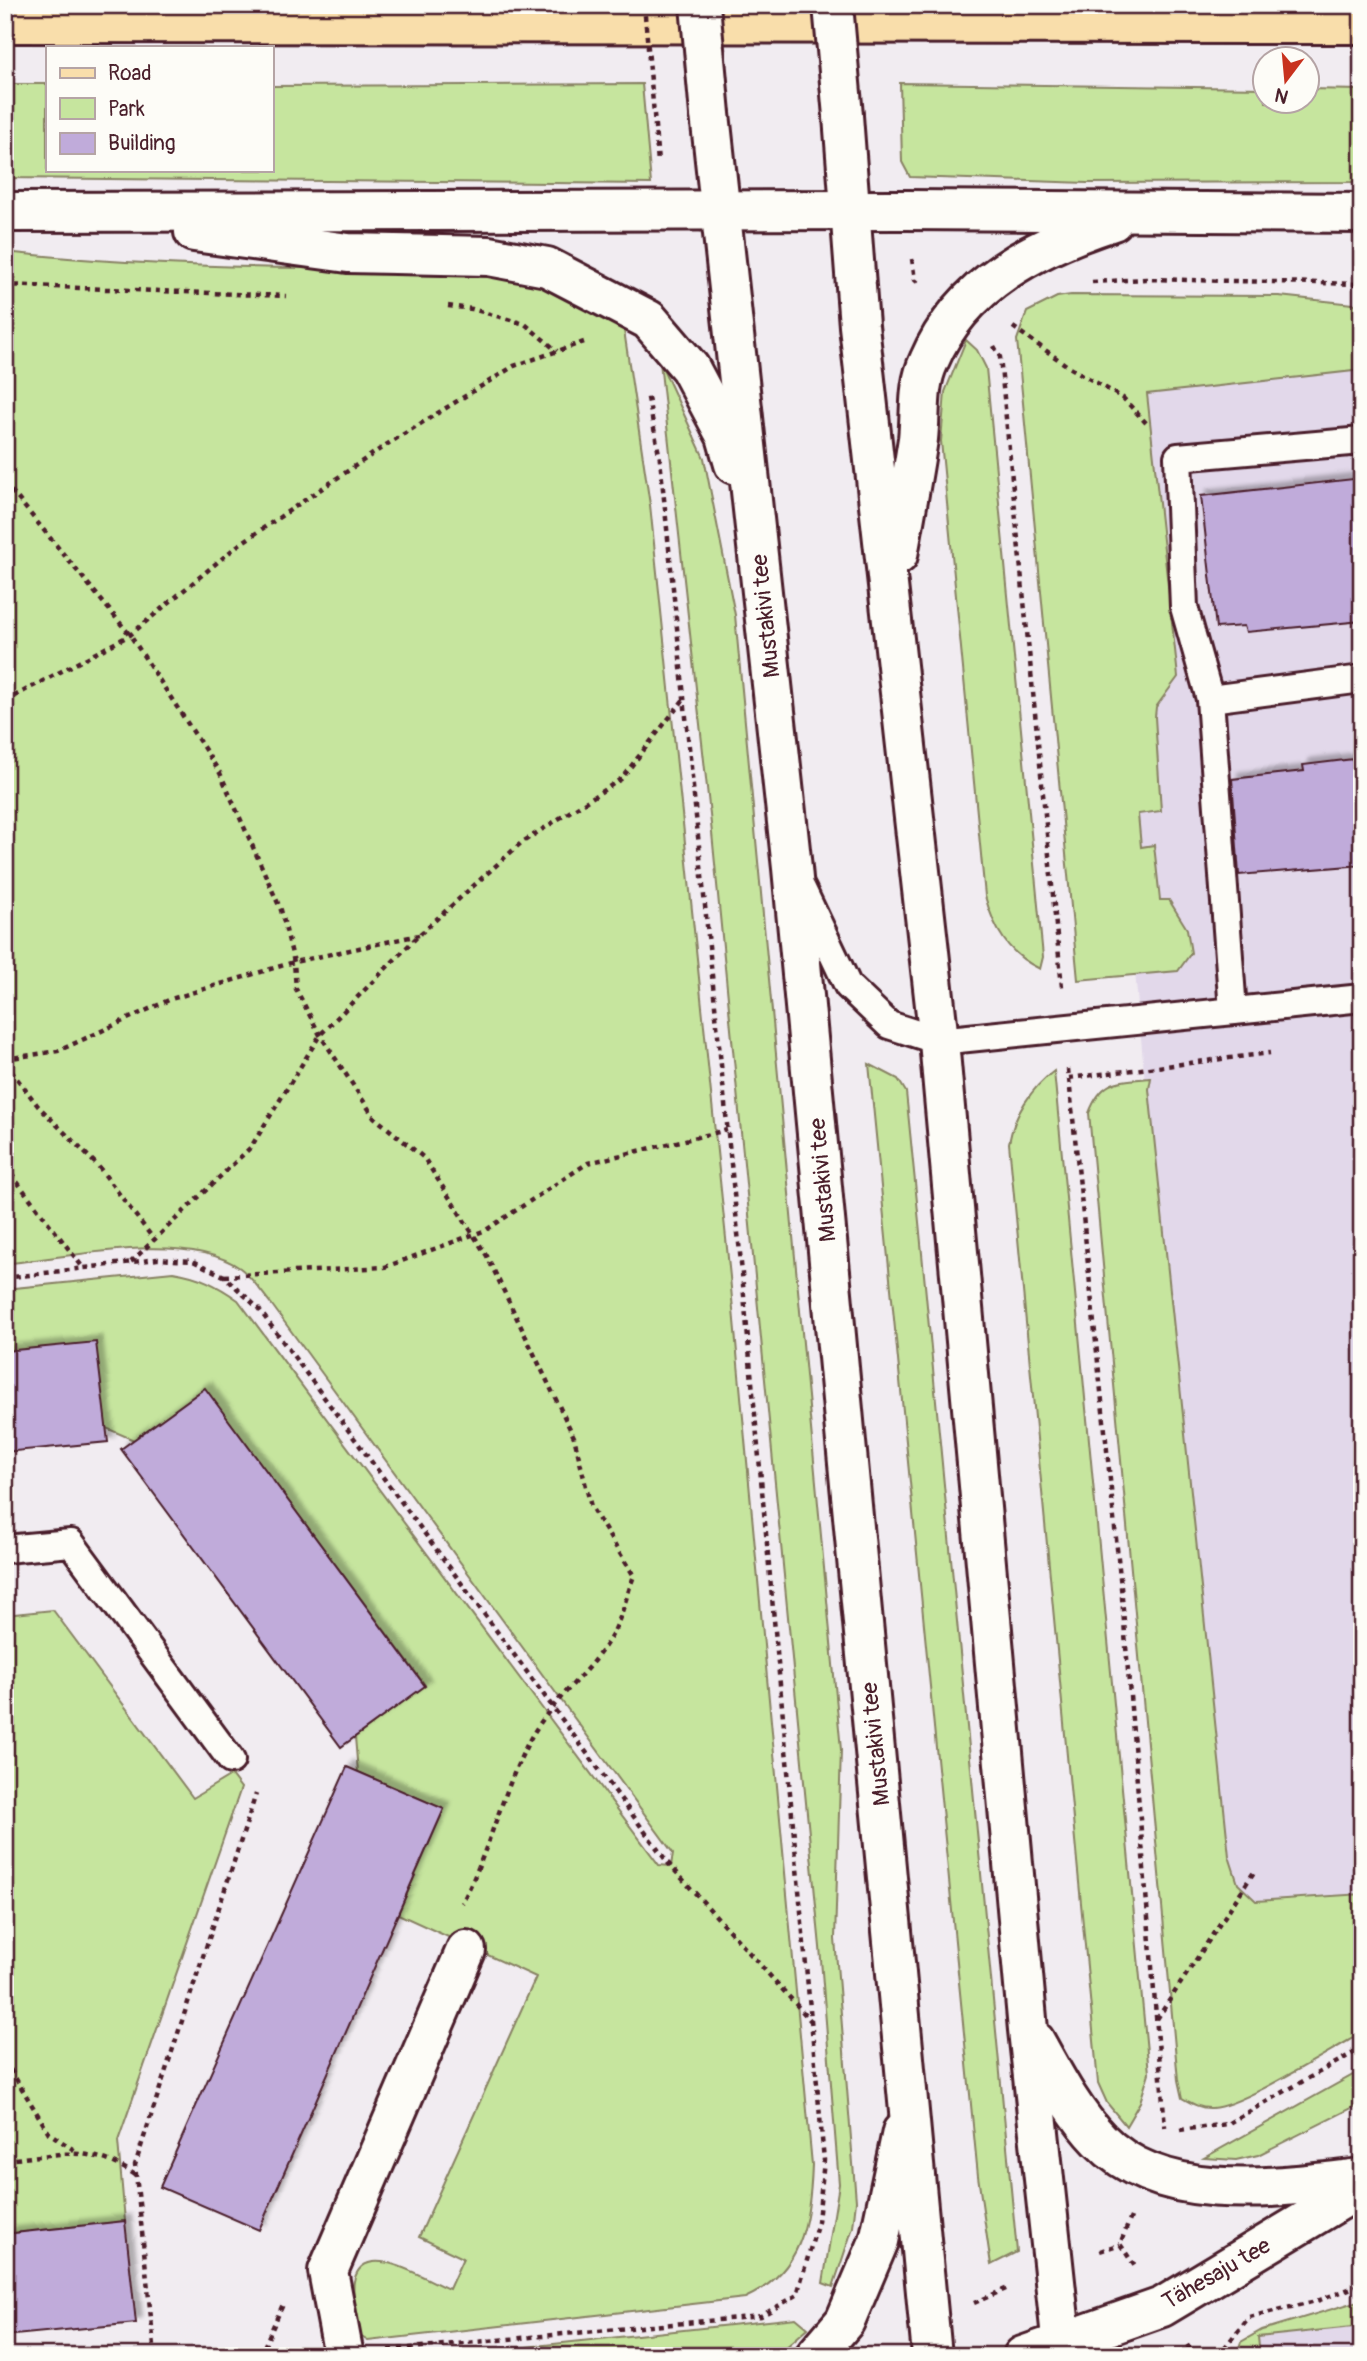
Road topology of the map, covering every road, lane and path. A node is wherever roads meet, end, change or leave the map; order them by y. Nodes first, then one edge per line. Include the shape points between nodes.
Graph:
1 (644, 5) edge
2 (700, 5) edge
3 (833, 5) edge
4 (5, 23) edge
5 (1362, 24) edge
6 (658, 168) dead end
7 (720, 210) junction
8 (850, 210) junction
9 (905, 210) junction
10 (1145, 211) junction
11 (5, 212) edge
12 (53, 213) junction
13 (1362, 213) edge
14 (1081, 283) dead end
15 (1362, 284) edge
16 (5, 285) edge
17 (291, 296) dead end
18 (444, 306) dead end
19 (649, 320) junction
20 (971, 322) junction
21 (558, 351) junction
22 (1362, 441) edge
23 (1178, 457) junction
24 (5, 483) edge
25 (759, 552) junction
26 (891, 602) junction
27 (130, 635) junction
28 (1362, 679) edge
29 (684, 698) junction
30 (1210, 699) junction
31 (5, 701) edge
32 (792, 868) junction
33 (419, 934) junction
34 (294, 962) junction
35 (1362, 998) edge
36 (1233, 1011) junction
37 (1067, 1029) junction
38 (320, 1035) junction
39 (939, 1041) junction
40 (1282, 1051) dead end
41 (5, 1061) edge
42 (1069, 1078) junction
43 (727, 1130) junction
44 (5, 1166) edge
45 (472, 1235) junction
46 (155, 1241) junction
47 (130, 1263) junction
48 (85, 1270) junction
49 (224, 1276) junction
50 (5, 1278) edge
51 (5, 1549) edge
52 (552, 1705) junction
53 (231, 1760) dead end
54 (260, 1783) dead end
55 (1254, 1872) dead end
56 (461, 1904) dead end
57 (466, 1950) dead end
58 (1156, 2020) junction
59 (811, 2021) junction
60 (1028, 2031) junction
61 (1362, 2048) edge
62 (5, 2061) edge
63 (910, 2096) junction
64 (77, 2152) junction
65 (5, 2160) edge
66 (1149, 2173) junction
67 (137, 2176) junction
68 (1362, 2178) edge
69 (1362, 2187) edge
70 (1362, 2284) edge
71 (1162, 2307) junction
72 (1063, 2349) edge
73 (344, 2355) edge
74 (155, 2356) edge
75 (815, 2356) edge
76 (932, 2356) edge
77 (1023, 2356) edge
78 (1195, 2356) edge
79 (1218, 2356) edge

1 - 6 path, bridge
2 - 7 main road, Mustakivi tee, bridge
3 - 8 main road, bridge
4 - 5 main road
7 - 8 main road
7 - 12 main road
7 - 25 main road, Mustakivi tee
8 - 9 main road
8 - 26 main road
9 - 10 main road
9 - 20 path via 915,280
10 - 13 main road
10 - 20 main road via 1054,243 996,274
11 - 12 main road
12 - 19 main road via 348,253 489,256 547,267
14 - 15 path via 1146,279
16 - 17 path
18 - 21 path via 525,324
19 - 21 path
19 - 25 main road via 690,368 726,436
19 - 29 path via 644,381 660,459
20 - 23 path via 998,316 1069,367 1123,398
20 - 26 main road via 928,361
20 - 37 path via 1000,356
21 - 27 path via 514,366 386,445 237,546
22 - 23 lane
23 - 30 lane via 1184,607
24 - 27 path
25 - 32 main road, Mustakivi tee
26 - 39 main road
27 - 31 path
27 - 34 path via 220,773 281,910
28 - 30 lane
29 - 33 path via 621,779 521,843
29 - 43 path
30 - 36 lane
32 - 39 lane via 848,986 889,1025
32 - 63 main road, Mustakivi tee
33 - 34 path
33 - 38 path
34 - 38 path via 296,989
34 - 41 path via 171,999 58,1051
35 - 36 lane
36 - 37 lane
37 - 39 lane
37 - 42 path
38 - 45 path via 374,1117 424,1158
38 - 46 path via 251,1147
39 - 60 main road
40 - 42 path
41 - 46 path via 38,1106 98,1166
42 - 58 path via 1122,1597
43 - 45 path via 587,1163
43 - 59 path
44 - 48 path
45 - 49 path via 385,1267
45 - 52 path via 487,1256 574,1437 591,1507 634,1576 610,1640
46 - 47 path
47 - 48 path
47 - 49 path via 192,1261
48 - 50 path
49 - 52 path via 258,1308
51 - 53 lane via 71,1543
52 - 56 path via 530,1739
52 - 59 path via 668,1863
54 - 67 path via 135,2165
55 - 58 path
57 - 73 main road via 328,2271
58 - 61 path via 1165,2131 1227,2124
59 - 73 path via 824,2160 818,2222 797,2295 761,2316
60 - 66 main road via 1101,2141
60 - 72 main road
62 - 64 path via 49,2133
63 - 75 main road via 878,2241 845,2320
63 - 76 main road, Mustakivi tee
64 - 65 path
64 - 67 path via 113,2160
66 - 68 main road via 1205,2186 1268,2189
66 - 71 path via 1120,2244
67 - 74 path
69 - 71 main road, Tähesaju tee
70 - 79 path via 1320,2300 1249,2317
71 - 72 main road, Tähesaju tee
71 - 78 path
72 - 77 main road, Tähesaju tee

